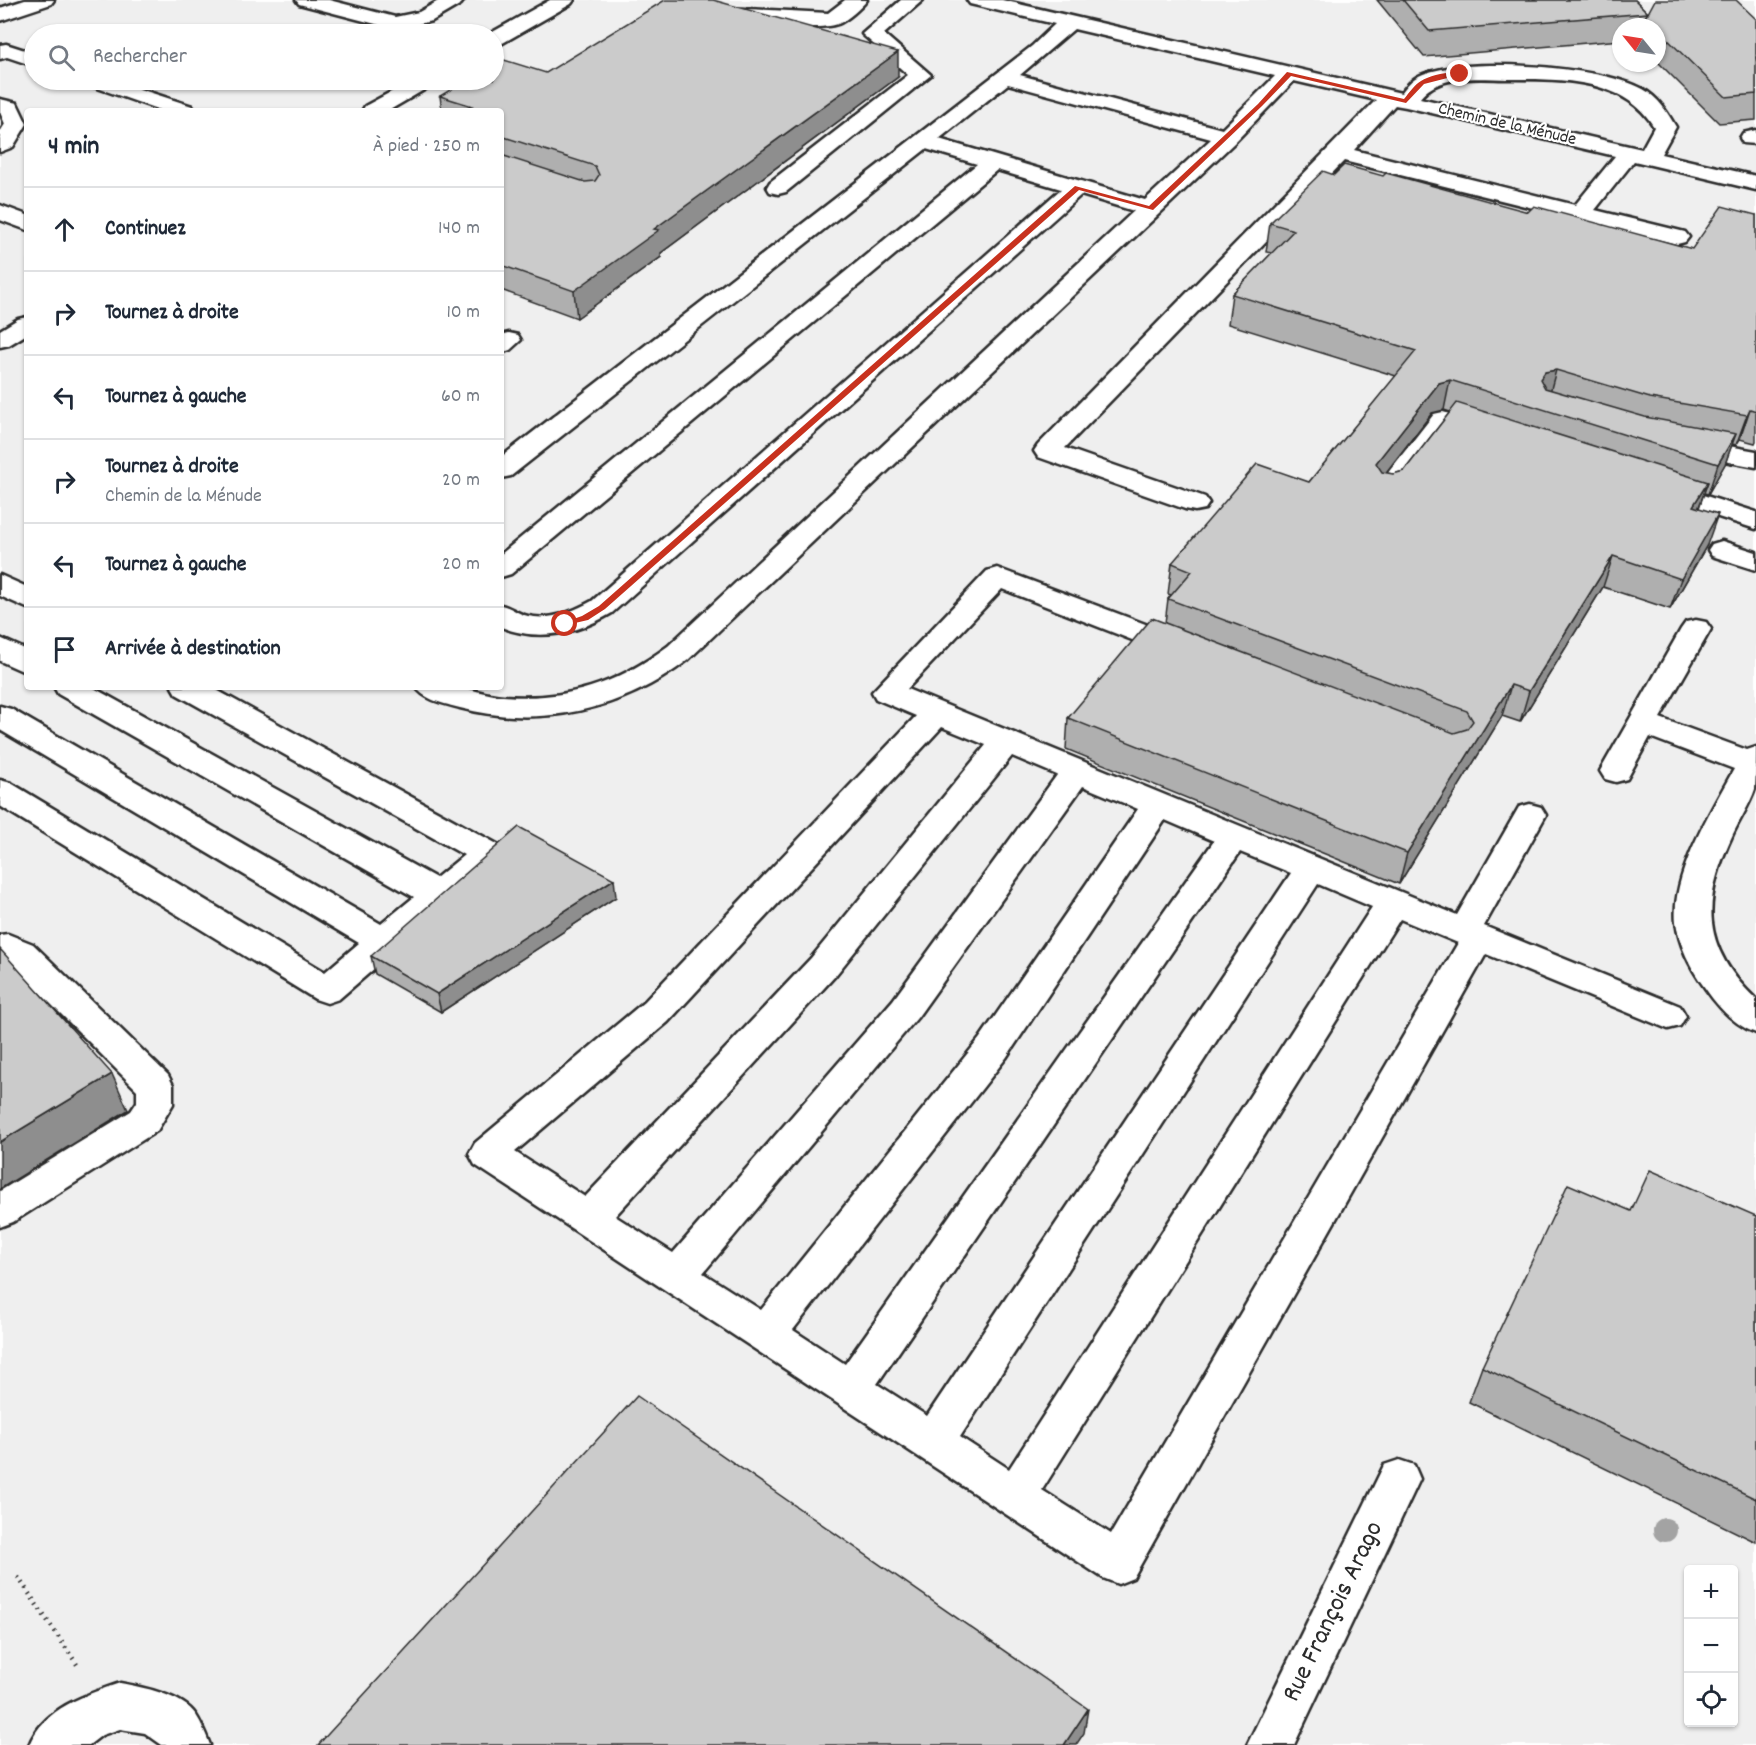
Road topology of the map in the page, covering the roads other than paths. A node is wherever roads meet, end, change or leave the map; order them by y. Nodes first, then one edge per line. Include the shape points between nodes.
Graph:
1 (44, 0) edge
2 (306, 0) edge
3 (454, 0) edge
4 (564, 0) edge
5 (857, 0) edge
6 (913, 0) edge
7 (977, 0) edge
8 (711, 9) edge
9 (0, 15) edge
10 (1070, 22) junction
11 (504, 34) edge
12 (2, 47) edge
13 (24, 56) edge
14 (1289, 74) junction
15 (1005, 77) junction
16 (114, 90) edge
17 (410, 90) edge
18 (1398, 99) junction
19 (0, 105) edge
20 (148, 106) edge
21 (378, 108) edge
22 (1227, 137) junction
23 (923, 141) junction
24 (0, 145) edge
25 (1340, 153) junction
26 (1639, 156) junction
27 (994, 162) junction
28 (1756, 183) edge
29 (778, 187) dead end
30 (1077, 187) junction
31 (1150, 209) junction
32 (0, 212) edge
33 (1580, 213) junction
34 (24, 222) edge
35 (1677, 237) dead end
36 (24, 310) edge
37 (0, 319) edge
38 (24, 326) edge
39 (0, 340) edge
40 (1658, 441) edge
41 (1514, 442) edge
42 (1756, 459) edge
43 (504, 468) edge
44 (1634, 481) edge
45 (1386, 494) edge
46 (1195, 503) dead end
47 (1756, 521) edge
48 (1722, 550) dead end
49 (1756, 561) edge
50 (504, 566) edge
51 (0, 584) edge
52 (24, 596) edge
53 (504, 616) edge
54 (1696, 629) dead end
55 (0, 648) edge
56 (1206, 657) edge
57 (24, 661) edge
58 (74, 690) edge
59 (192, 690) edge
60 (438, 690) edge
61 (937, 713) junction
62 (0, 716) edge
63 (1642, 723) junction
64 (1006, 742) junction
65 (1754, 761) edge
66 (1077, 771) junction
67 (1616, 771) dead end
68 (0, 791) edge
69 (1158, 805) junction
70 (1530, 815) dead end
71 (1234, 836) junction
72 (1311, 868) junction
73 (438, 895) junction
74 (1393, 902) junction
75 (1471, 935) junction
76 (383, 941) junction
77 (0, 948) edge
78 (1668, 1016) dead end
79 (1756, 1019) edge
80 (0, 1211) edge
81 (588, 1219) junction
82 (676, 1277) junction
83 (766, 1335) junction
84 (850, 1390) junction
85 (933, 1443) junction
86 (1399, 1479) dead end
87 (1015, 1497) junction
88 (52, 1745) edge
89 (187, 1745) edge
90 (1270, 1745) edge

1 - 9 street
2 - 3 street via 395,23 425,17
4 - 11 street
5 - 8 street via 833,19 730,15
6 - 29 street via 872,34 921,75
7 - 10 street, Chemin de la Ménude
10 - 14 street, Chemin de la Ménude
10 - 15 street
12 - 13 street
14 - 18 street, Chemin de la Ménude
14 - 22 street
15 - 22 street
15 - 23 street
16 - 20 street
17 - 21 street
18 - 25 street
18 - 26 street, Chemin de la Ménude
18 - 26 street via 1422,82 1439,76 1536,73 1593,79 1656,107 1665,127
19 - 24 street via 9,108 15,124 6,142
22 - 31 street
23 - 27 street
23 - 43 street
25 - 33 street
25 - 46 street via 1047,451
26 - 28 street, Chemin de la Ménude
26 - 33 street
27 - 30 street
27 - 50 street
30 - 31 street
30 - 53 street via 602,608 575,621 543,627 521,624
31 - 60 street via 687,645 653,672 622,687 550,705 476,702
32 - 34 street
33 - 35 street
36 - 37 street
38 - 39 street
40 - 42 street
41 - 45 street via 1443,420
44 - 47 street
48 - 49 street
51 - 52 street
54 - 63 street
55 - 57 street
56 - 61 street via 997,577 887,692
58 - 73 street
59 - 73 street via 487,853
61 - 64 street
61 - 81 street via 656,1012 488,1154
62 - 76 street
63 - 65 street
63 - 67 street
64 - 66 street
64 - 81 street via 823,968
65 - 79 street via 1710,850 1697,885 1693,918 1700,948 1717,978
66 - 69 street
66 - 82 street via 905,1008
68 - 76 street via 327,990
69 - 71 street
69 - 83 street via 993,1048
70 - 75 street
71 - 72 street
71 - 84 street
72 - 74 street
72 - 85 street
73 - 76 street
74 - 75 street
74 - 87 street
75 - 78 street
75 - 87 street via 1118,1563
77 - 80 street via 21,953 155,1085 155,1104 144,1121
81 - 82 street
82 - 83 street
83 - 84 street
84 - 85 street
85 - 87 street
86 - 90 street, Rue François Arago
88 - 89 street via 88,1717 120,1706 153,1712 178,1729

